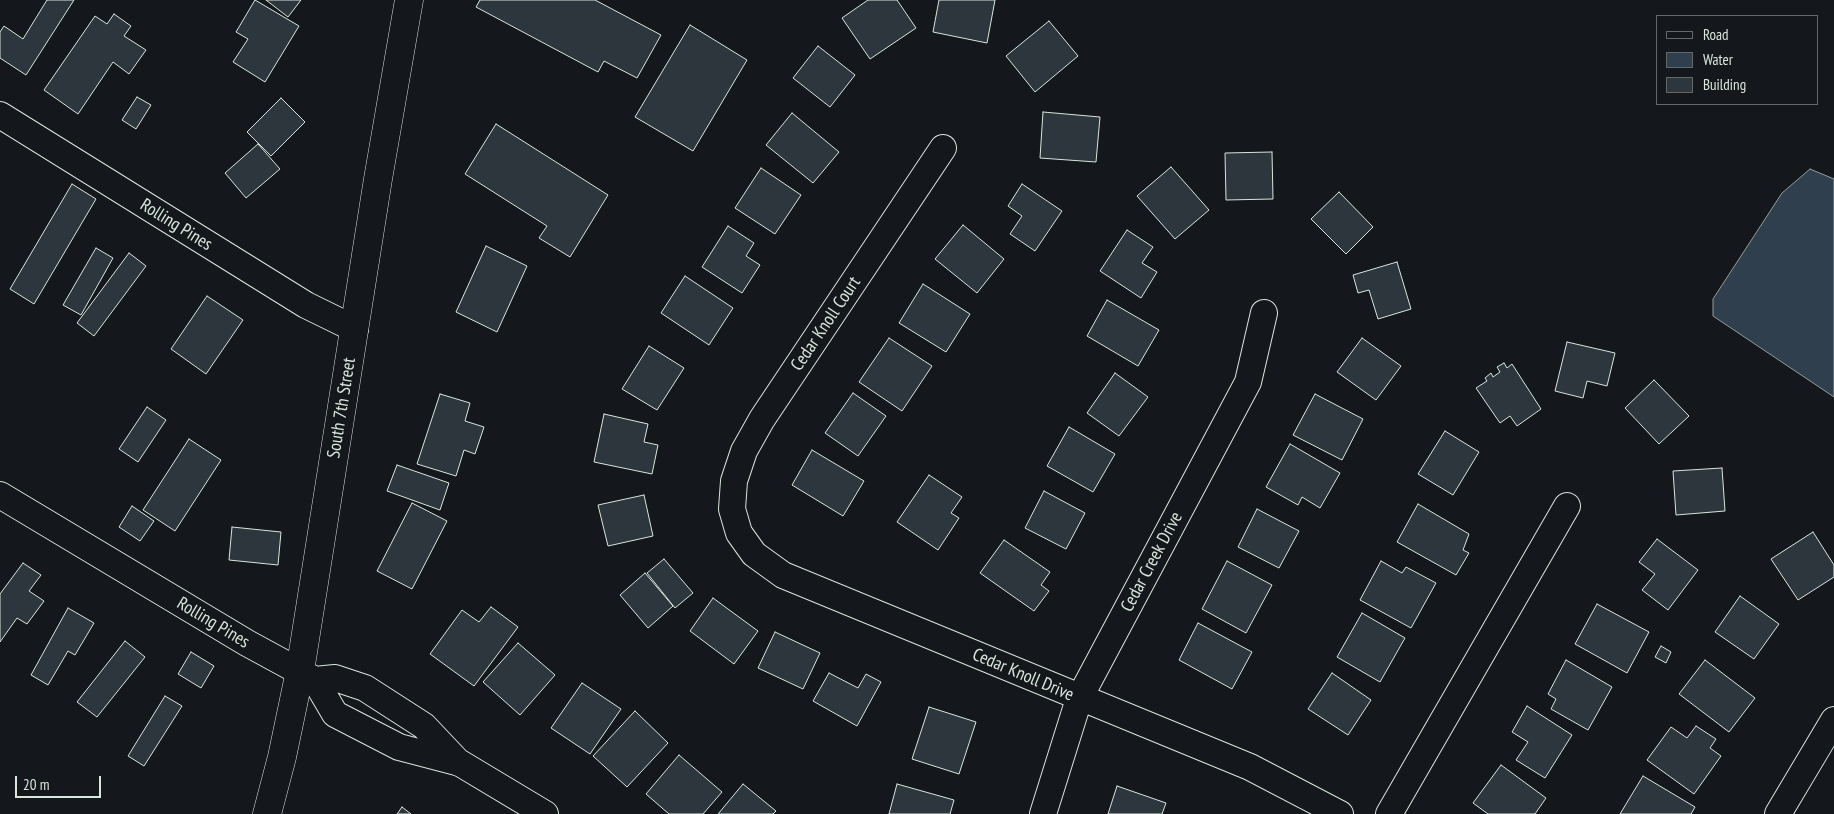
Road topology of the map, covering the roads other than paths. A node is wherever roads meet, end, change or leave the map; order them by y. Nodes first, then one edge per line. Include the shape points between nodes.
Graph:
1 (409, 0) edge
2 (0, 115) edge
3 (943, 148) dead end
4 (1264, 313) dead end
5 (355, 329) junction
6 (0, 495) edge
7 (1568, 506) dead end
8 (732, 509) joint
9 (307, 676) junction
10 (1079, 699) junction
11 (1834, 720) edge
12 (460, 763) junction
13 (267, 814) edge
14 (544, 814) edge
15 (1043, 814) edge
16 (1340, 814) edge
17 (1388, 814) edge
18 (1778, 814) edge

1 - 5 street, South 7th Street
2 - 5 street, Rolling Pines via 306,304
3 - 8 street, Cedar Knoll Court via 762,420 744,451 734,481
4 - 10 street, Cedar Creek Drive via 1248,382
5 - 9 street, South 7th Street
6 - 9 street, Rolling Pines
7 - 17 street
8 - 10 street, Cedar Knoll Drive via 739,533 754,554 783,575
9 - 12 street via 335,678 365,688 424,726
9 - 12 street via 335,714 398,747
9 - 13 street, South 7th Street
10 - 15 street, Cedar Creek Drive
10 - 16 street, Cedar Knoll Drive via 1250,768
11 - 18 street
12 - 14 street

